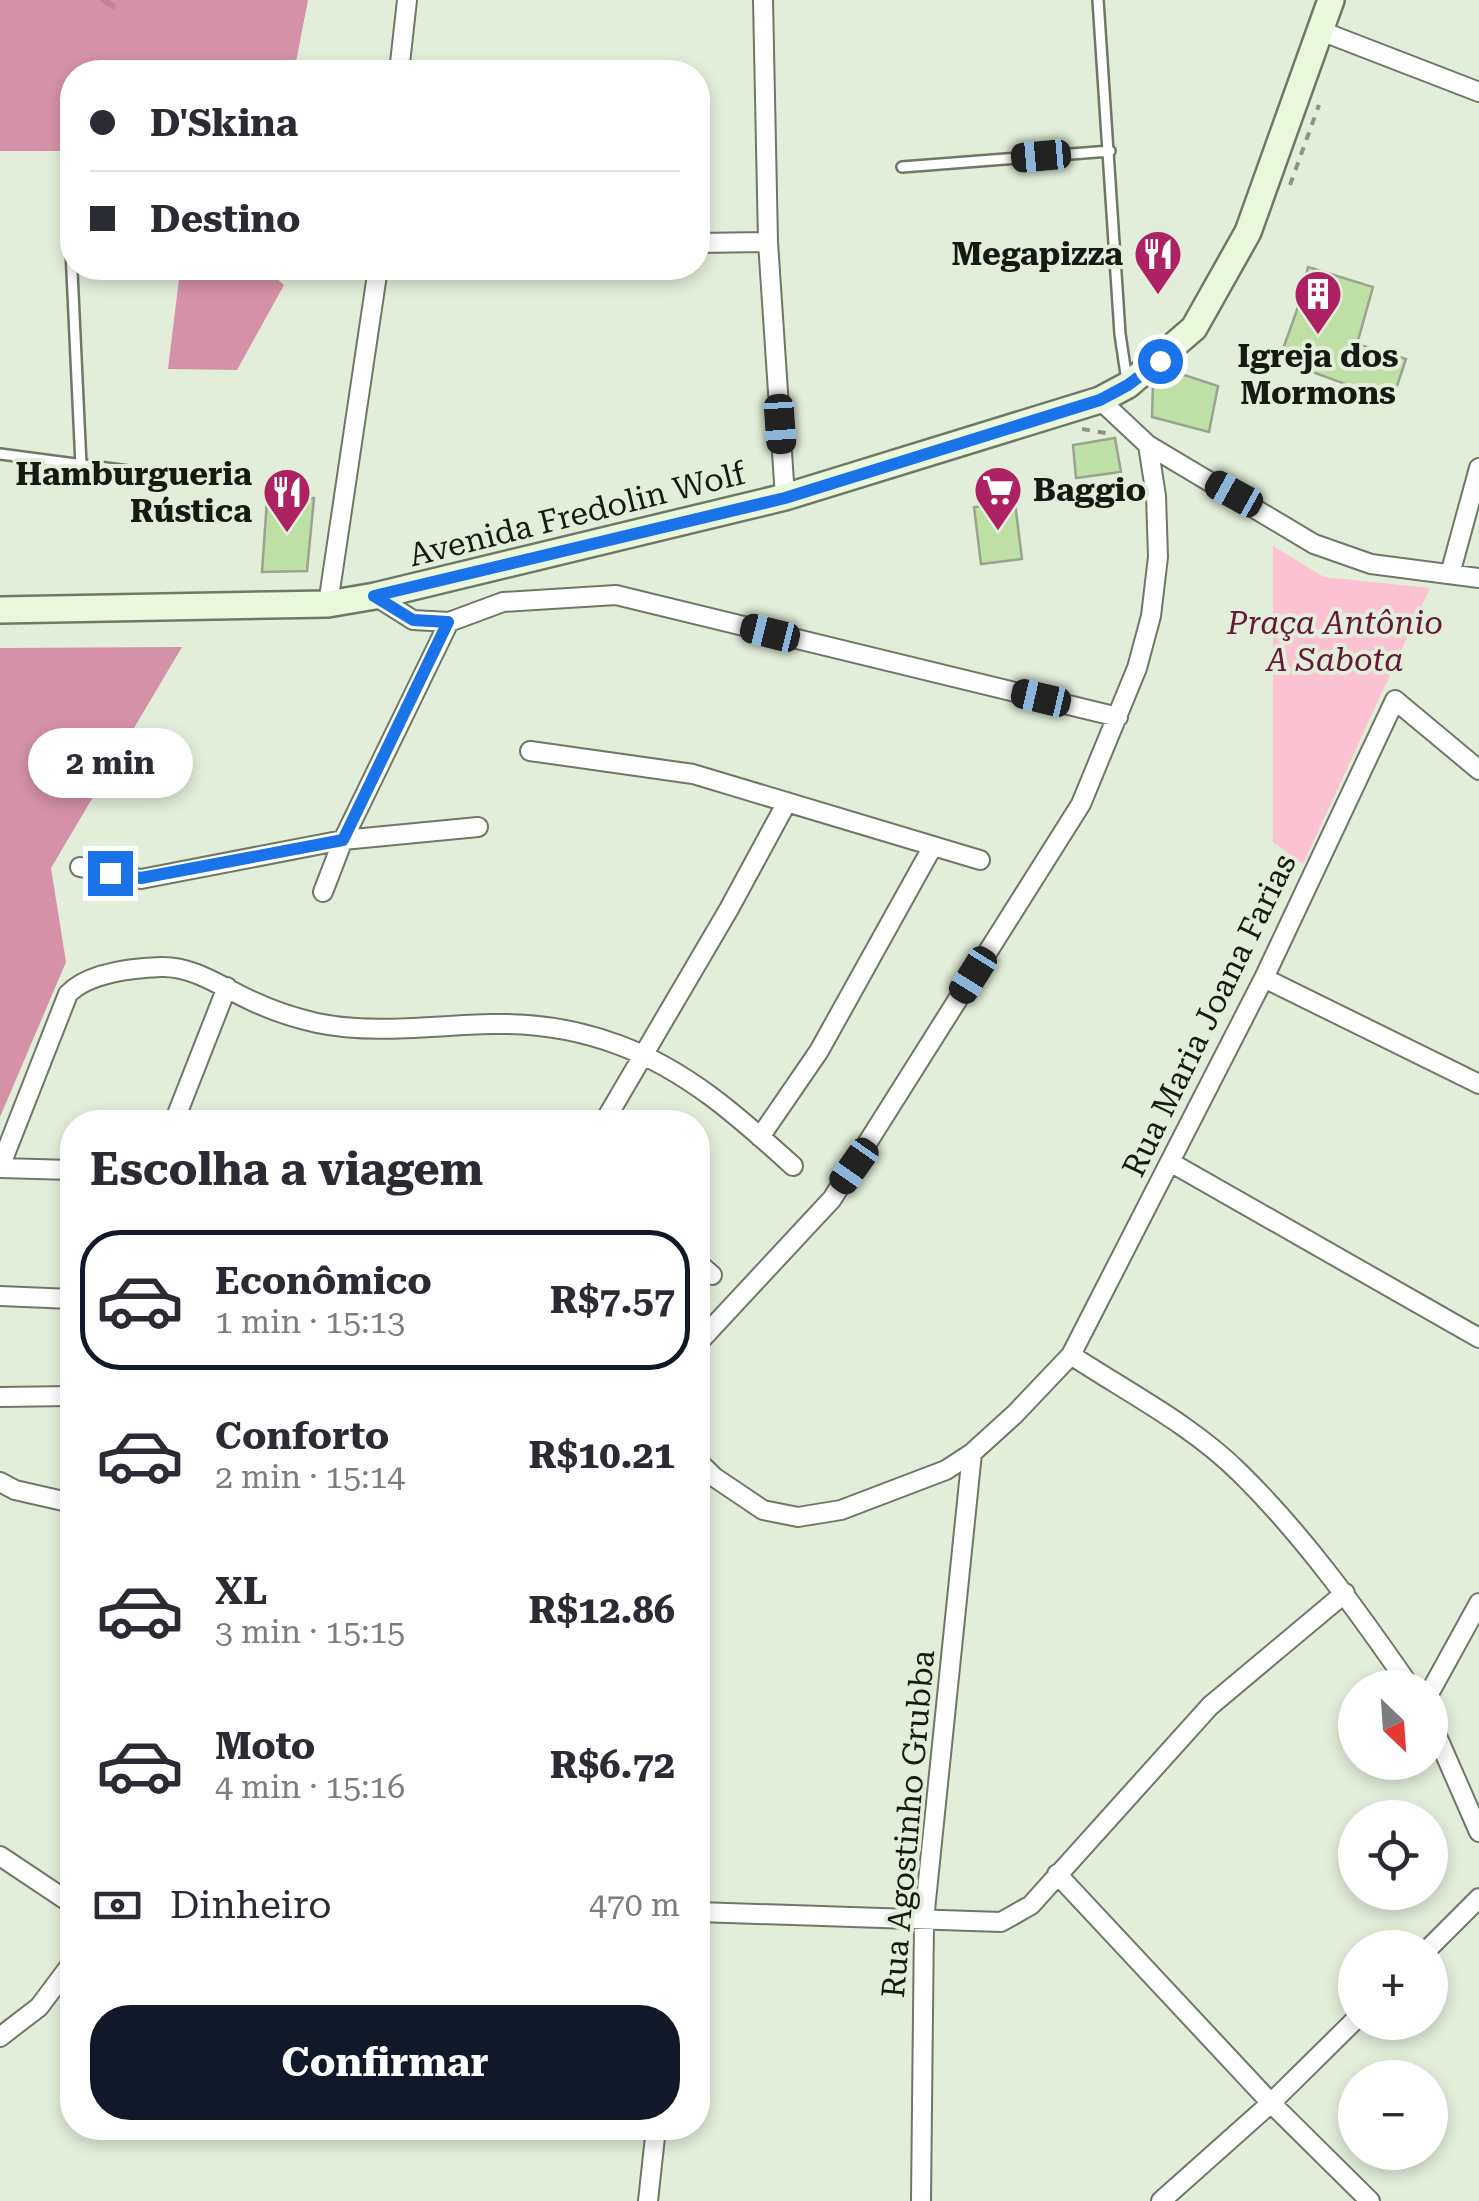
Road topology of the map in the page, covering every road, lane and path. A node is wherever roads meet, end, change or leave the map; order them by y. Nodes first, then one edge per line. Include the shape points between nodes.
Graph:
1 (407, 0) edge
2 (763, 0) edge
3 (1098, 0) edge
4 (1331, 0) edge
5 (1321, 31) junction
6 (400, 60) edge
7 (1479, 92) edge
8 (1110, 151) junction
9 (902, 167) dead end
10 (768, 242) junction
11 (710, 243) edge
12 (72, 280) edge
13 (376, 280) edge
14 (1128, 385) junction
15 (1100, 400) junction
16 (1148, 446) junction
17 (0, 454) edge
18 (81, 465) junction
19 (1479, 468) edge
20 (204, 481) dead end
21 (785, 498) junction
22 (1450, 574) junction
23 (1479, 578) edge
24 (374, 596) junction
25 (328, 604) junction
26 (0, 610) edge
27 (448, 622) junction
28 (1118, 717) junction
29 (530, 751) dead end
30 (1479, 770) edge
31 (787, 802) junction
32 (478, 827) dead end
33 (343, 840) junction
34 (933, 846) junction
35 (980, 860) dead end
36 (80, 868) dead end
37 (324, 892) dead end
38 (1264, 978) junction
39 (226, 987) junction
40 (642, 1055) junction
41 (1479, 1084) edge
42 (179, 1110) edge
43 (611, 1110) edge
44 (760, 1136) junction
45 (1170, 1162) junction
46 (793, 1166) dead end
47 (0, 1168) edge
48 (60, 1170) edge
49 (0, 1296) edge
50 (60, 1298) edge
51 (710, 1330) edge
52 (1479, 1338) edge
53 (1071, 1355) junction
54 (60, 1396) edge
55 (0, 1397) edge
56 (972, 1453) junction
57 (710, 1473) edge
58 (0, 1482) edge
59 (60, 1500) edge
60 (1345, 1593) junction
61 (1479, 1603) edge
62 (1398, 1670) edge
63 (1442, 1670) edge
64 (1448, 1761) edge
65 (1479, 1832) edge
66 (0, 1856) edge
67 (1057, 1874) junction
68 (60, 1896) edge
69 (1479, 1898) edge
70 (710, 1912) edge
71 (924, 1920) junction
72 (1446, 1930) edge
73 (60, 1979) edge
74 (0, 2037) edge
75 (1338, 2037) edge
76 (1270, 2103) junction
77 (655, 2140) edge
78 (648, 2201) edge
79 (921, 2201) edge
80 (1161, 2201) edge
81 (1370, 2201) edge

1 - 6 street
2 - 10 street
3 - 8 lane
4 - 5 main road, Avenida Fredolin Wolf
5 - 7 street
5 - 14 main road, Avenida Fredolin Wolf via 1248,232 1194,328
8 - 9 lane
8 - 14 lane
10 - 11 street
10 - 21 street
12 - 18 lane
13 - 25 street
14 - 15 main road, Avenida Fredolin Wolf
15 - 16 street
15 - 21 main road, Avenida Fredolin Wolf
16 - 22 street via 1314,544 1371,564
16 - 28 street via 1158,557 1151,616
17 - 18 lane
18 - 20 lane
19 - 22 street
21 - 24 main road, Avenida Fredolin Wolf
22 - 23 street
24 - 25 main road, Avenida Fredolin Wolf
24 - 27 street via 413,620
25 - 26 main road, Avenida Fredolin Wolf
27 - 28 street via 502,602 616,595
27 - 33 street
28 - 51 street via 1080,804 832,1198
29 - 31 street via 693,774
30 - 38 street, Rua Maria Joana Farias via 1395,700
31 - 34 street
31 - 40 street
32 - 33 street
33 - 36 street via 141,878
33 - 37 street
34 - 35 street
34 - 44 street via 820,1051
38 - 41 street
38 - 45 street, Rua Maria Joana Farias
39 - 40 street via 269,1009 344,1028 526,1025 586,1035
39 - 42 street
39 - 47 street via 159,967 77,985
40 - 43 street
40 - 44 street via 702,1088
44 - 46 street
45 - 52 street
45 - 53 street, Rua Maria Joana Farias
47 - 48 street
49 - 50 street
53 - 56 street, Rua Maria Joana Farias
53 - 60 street via 1239,1472
54 - 55 street
56 - 57 street, Rua Maria Joana Farias via 946,1470 841,1510 798,1516 763,1510
56 - 71 street, Rua Agostinho Grubba
58 - 59 street
60 - 62 street
60 - 67 street via 1210,1706
61 - 63 street
64 - 65 street
66 - 68 street
67 - 71 street via 1032,1905 1001,1922
67 - 76 street
69 - 72 street
70 - 71 street
71 - 79 street, Rua Agostinho Grubba
73 - 74 street via 39,2007
75 - 76 street
76 - 80 street
76 - 81 street
77 - 78 street

